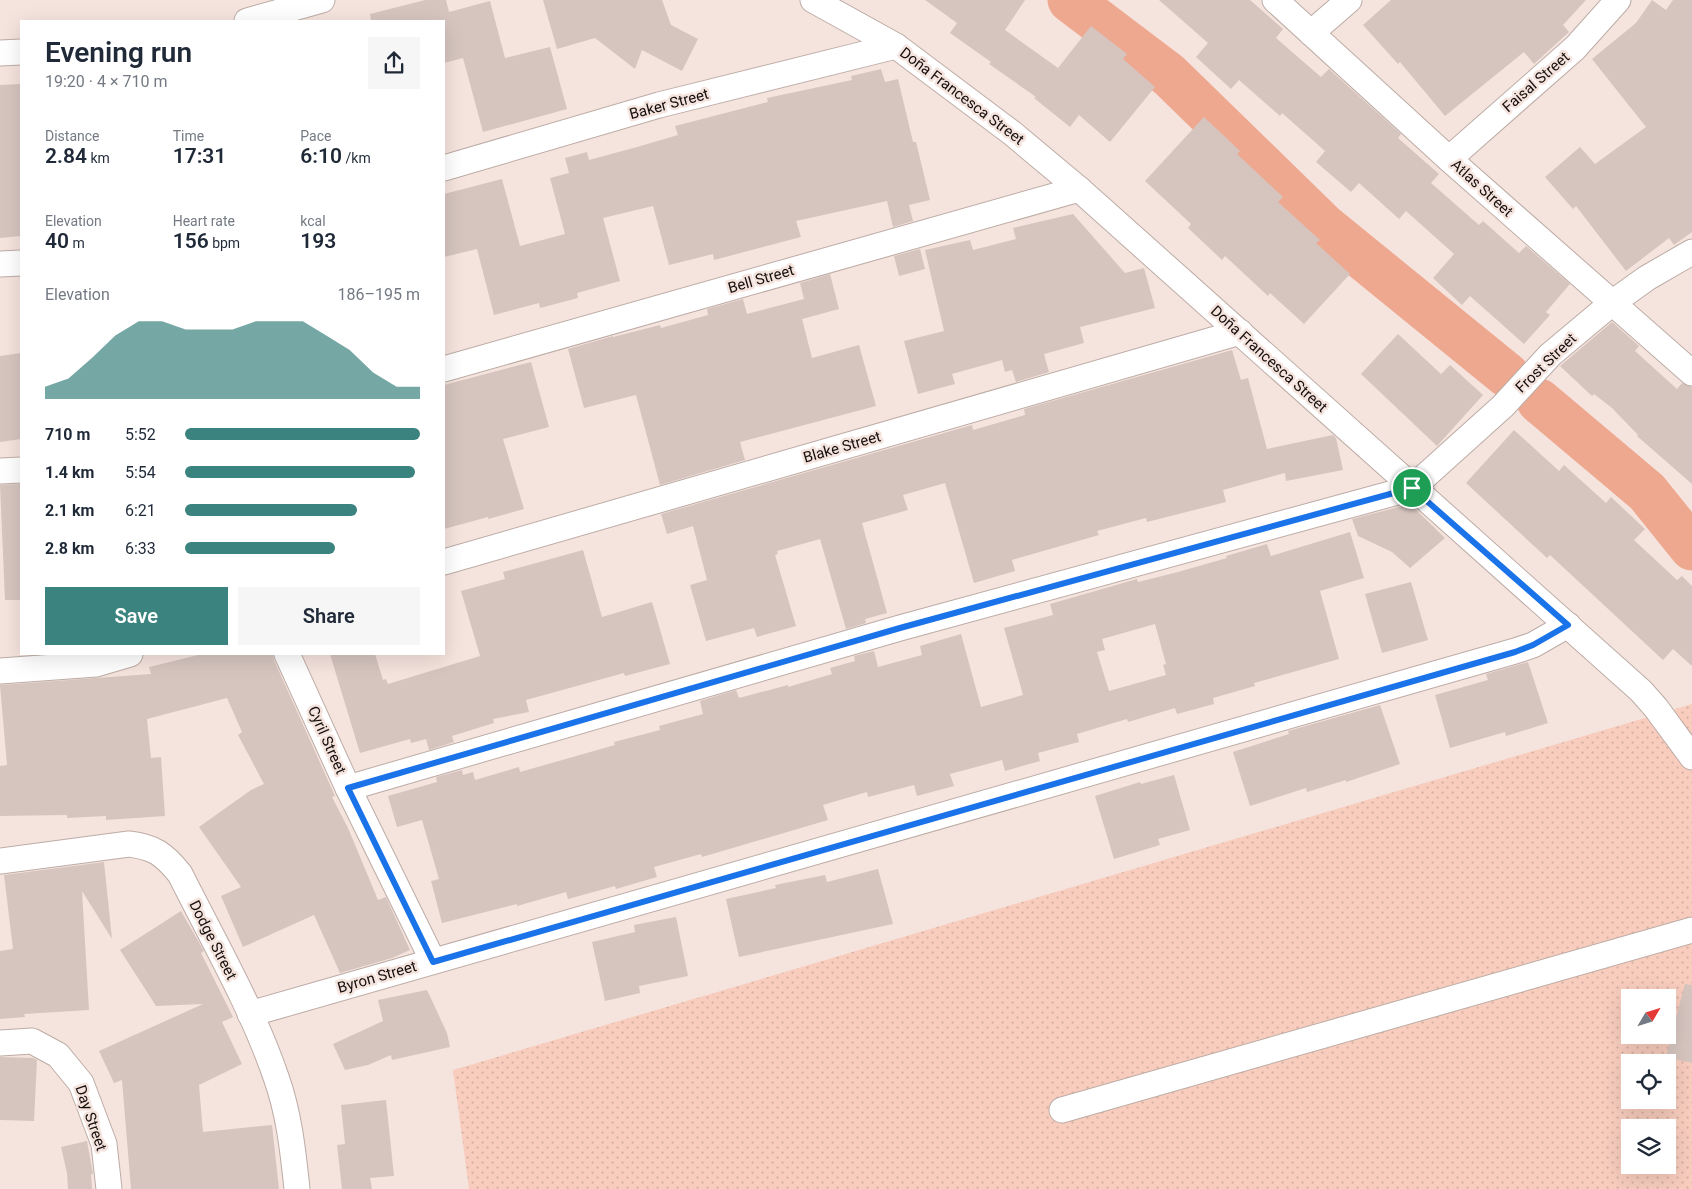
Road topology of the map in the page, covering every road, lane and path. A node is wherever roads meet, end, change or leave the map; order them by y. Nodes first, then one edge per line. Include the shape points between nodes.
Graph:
1 (322, 0) edge
2 (813, 0) edge
3 (1275, 0) edge
4 (1349, 0) edge
5 (1618, 0) edge
6 (250, 20) edge
7 (1312, 32) junction
8 (896, 46) junction
9 (20, 52) edge
10 (0, 53) edge
11 (1449, 158) junction
12 (445, 168) edge
13 (1079, 189) junction
14 (1692, 252) edge
15 (20, 263) edge
16 (0, 264) edge
17 (1612, 303) junction
18 (1240, 332) junction
19 (445, 369) edge
20 (1692, 373) edge
21 (20, 470) edge
22 (0, 471) edge
23 (1412, 488) junction
24 (445, 562) edge
25 (1568, 625) junction
26 (127, 655) edge
27 (288, 655) edge
28 (0, 671) edge
29 (1692, 757) edge
30 (348, 788) junction
31 (0, 861) edge
32 (1692, 930) edge
33 (433, 962) junction
34 (250, 1014) junction
35 (0, 1043) edge
36 (1062, 1110) dead end
37 (109, 1189) edge
38 (297, 1189) edge

1 - 6 street
2 - 8 street, Doña Francesca Street
3 - 7 street, Atlas Street
4 - 7 street
5 - 11 street, Faisal Street via 1575,48
7 - 11 street, Atlas Street
8 - 12 street, Baker Street via 659,105
8 - 13 street, Doña Francesca Street via 1012,133
9 - 10 street
11 - 17 street, Atlas Street
13 - 18 street, Doña Francesca Street
13 - 19 street, Bell Street
14 - 17 street, Frost Street
15 - 16 street
17 - 20 street, Atlas Street
17 - 23 street, Frost Street via 1550,355 1503,406
18 - 23 street, Doña Francesca Street
18 - 24 street, Blake Street
21 - 22 street
23 - 25 street, Doña Francesca Street
23 - 30 street via 900,628
25 - 29 street, Doña Francesca Street via 1656,708
25 - 33 street, Byron Street via 1515,652
26 - 28 street via 96,664
27 - 30 street, Cyril Street
30 - 33 street, Cyril Street
31 - 34 street, Dodge Street via 129,844 145,846 160,853 180,874
32 - 36 street
33 - 34 street, Byron Street
34 - 38 street, Dodge Street via 286,1111
35 - 37 street, Day Street via 32,1041 58,1055 81,1083 104,1144

